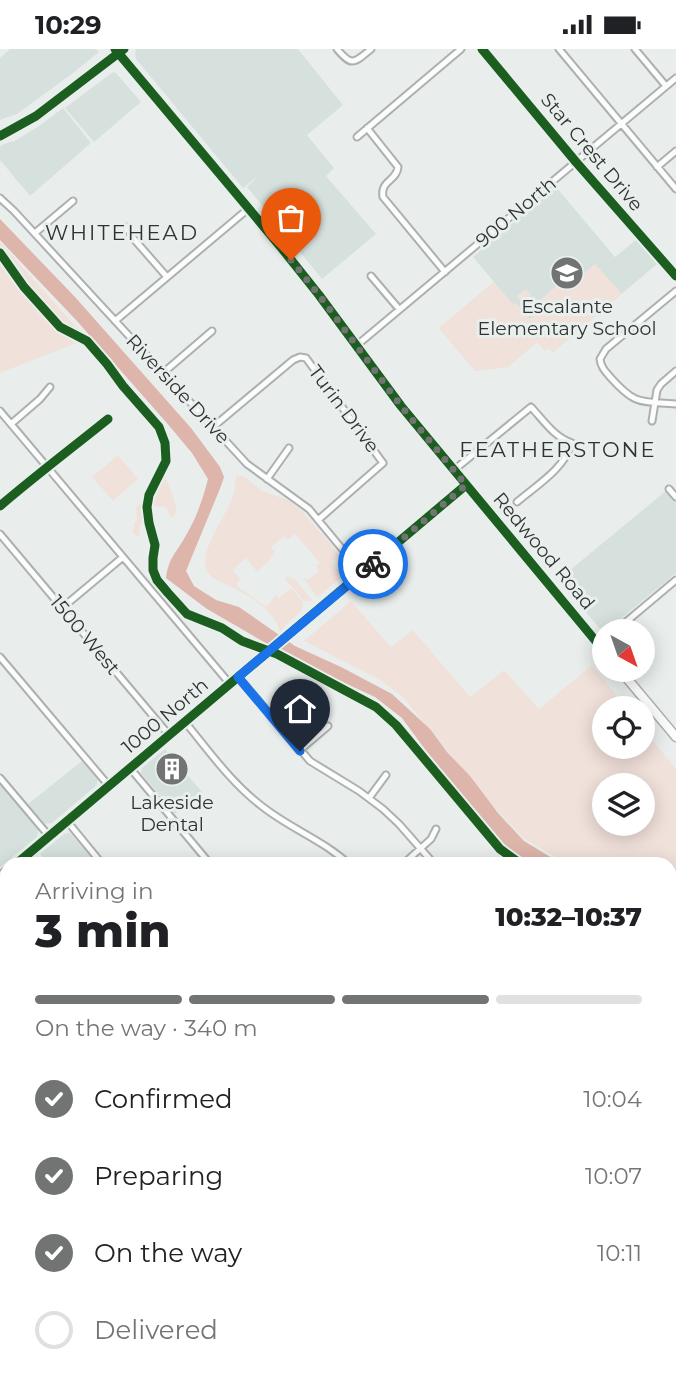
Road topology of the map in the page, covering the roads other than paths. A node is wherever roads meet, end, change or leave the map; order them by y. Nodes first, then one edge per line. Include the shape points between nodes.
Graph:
1 (337, 49) edge
2 (371, 49) edge
3 (461, 49) edge
4 (482, 49) edge
5 (559, 49) edge
6 (635, 49) edge
7 (119, 50) edge
8 (676, 78) edge
9 (666, 86) junction
10 (621, 124) junction
11 (367, 128) junction
12 (0, 136) edge
13 (356, 137) dead end
14 (676, 151) edge
15 (576, 162) junction
16 (657, 167) junction
17 (676, 188) edge
18 (0, 198) edge
19 (74, 201) dead end
20 (248, 209) junction
21 (126, 227) dead end
22 (35, 233) junction
23 (445, 272) junction
24 (371, 275) dead end
25 (167, 277) junction
26 (676, 277) edge
27 (676, 291) edge
28 (400, 309) junction
29 (115, 321) junction
30 (212, 331) dead end
31 (356, 345) junction
32 (676, 371) edge
33 (163, 373) junction
34 (50, 387) dead end
35 (655, 403) junction
36 (676, 404) edge
37 (0, 411) edge
38 (108, 419) dead end
39 (652, 421) dead end
40 (11, 424) junction
41 (213, 427) junction
42 (289, 448) dead end
43 (47, 467) junction
44 (454, 470) junction
45 (267, 479) junction
46 (466, 485) junction
47 (669, 489) dead end
48 (676, 497) edge
49 (517, 502) dead end
50 (0, 506) edge
51 (318, 520) junction
52 (0, 534) edge
53 (123, 557) junction
54 (362, 573) junction
55 (676, 580) edge
56 (62, 608) junction
57 (630, 619) edge
58 (592, 633) edge
59 (0, 657) edge
60 (238, 677) junction
61 (631, 683) edge
62 (230, 684) junction
63 (185, 722) junction
64 (328, 726) dead end
65 (169, 735) junction
66 (676, 737) edge
67 (300, 751) junction
68 (130, 768) junction
69 (386, 775) dead end
70 (0, 778) edge
71 (108, 786) junction
72 (369, 798) junction
73 (67, 821) junction
74 (436, 829) dead end
75 (49, 836) junction
76 (421, 848) junction
77 (24, 857) edge
78 (96, 857) edge
79 (204, 857) edge
80 (340, 857) edge
81 (411, 857) edge
82 (428, 857) edge

1 - 2 street via 352,62
3 - 11 street
4 - 15 street, Star Crest Drive
5 - 10 street
6 - 9 street
7 - 12 main road via 36,115
7 - 20 main road, Redwood Road
8 - 9 street, 900 North
9 - 10 street, 900 North
10 - 15 street, 900 North
10 - 16 street
11 - 13 street
11 - 23 street via 398,167 384,185 383,197
14 - 16 street
15 - 23 street, 900 North
15 - 26 street, Star Crest Drive
16 - 17 street
18 - 22 street, Riverside Drive
19 - 22 street
20 - 25 street
20 - 31 main road, Redwood Road
21 - 25 street
22 - 29 street, Riverside Drive
23 - 28 street, 900 North
24 - 28 street
25 - 29 street
27 - 35 street via 600,359 626,395
28 - 31 street, 900 North
29 - 33 street, Riverside Drive
30 - 33 street
31 - 44 main road, Redwood Road
32 - 35 street via 658,387
33 - 41 street, Riverside Drive
34 - 40 street
35 - 36 street
35 - 39 street
37 - 40 street
38 - 43 street
40 - 43 street
41 - 45 street, Riverside Drive
41 - 51 street, Turin Drive via 293,360 304,357 383,463
42 - 45 street
43 - 50 street
43 - 53 street
44 - 46 main road, Redwood Road
44 - 49 street via 531,407 554,433 572,443 561,464
45 - 51 street, Riverside Drive
46 - 54 main road, 1000 North
46 - 58 main road, Redwood Road
47 - 48 street
51 - 54 street, Riverside Drive
52 - 56 street, 1500 West
53 - 56 street
53 - 62 street
54 - 60 main road, 1000 North
55 - 57 street
56 - 65 street, 1500 West
59 - 71 street
60 - 62 main road, 1000 North
60 - 67 street
61 - 66 main road
62 - 63 main road, 1000 North
63 - 65 main road, 1000 North
63 - 80 street via 253,800
64 - 67 street
65 - 68 main road, 1000 North
67 - 72 street
68 - 71 main road, 1000 North
68 - 79 street
69 - 72 street
70 - 75 street
71 - 73 main road, 1000 North
72 - 76 street
73 - 75 main road, 1000 North
73 - 78 street
74 - 76 street
75 - 77 main road, 1000 North
76 - 81 street
76 - 82 street

